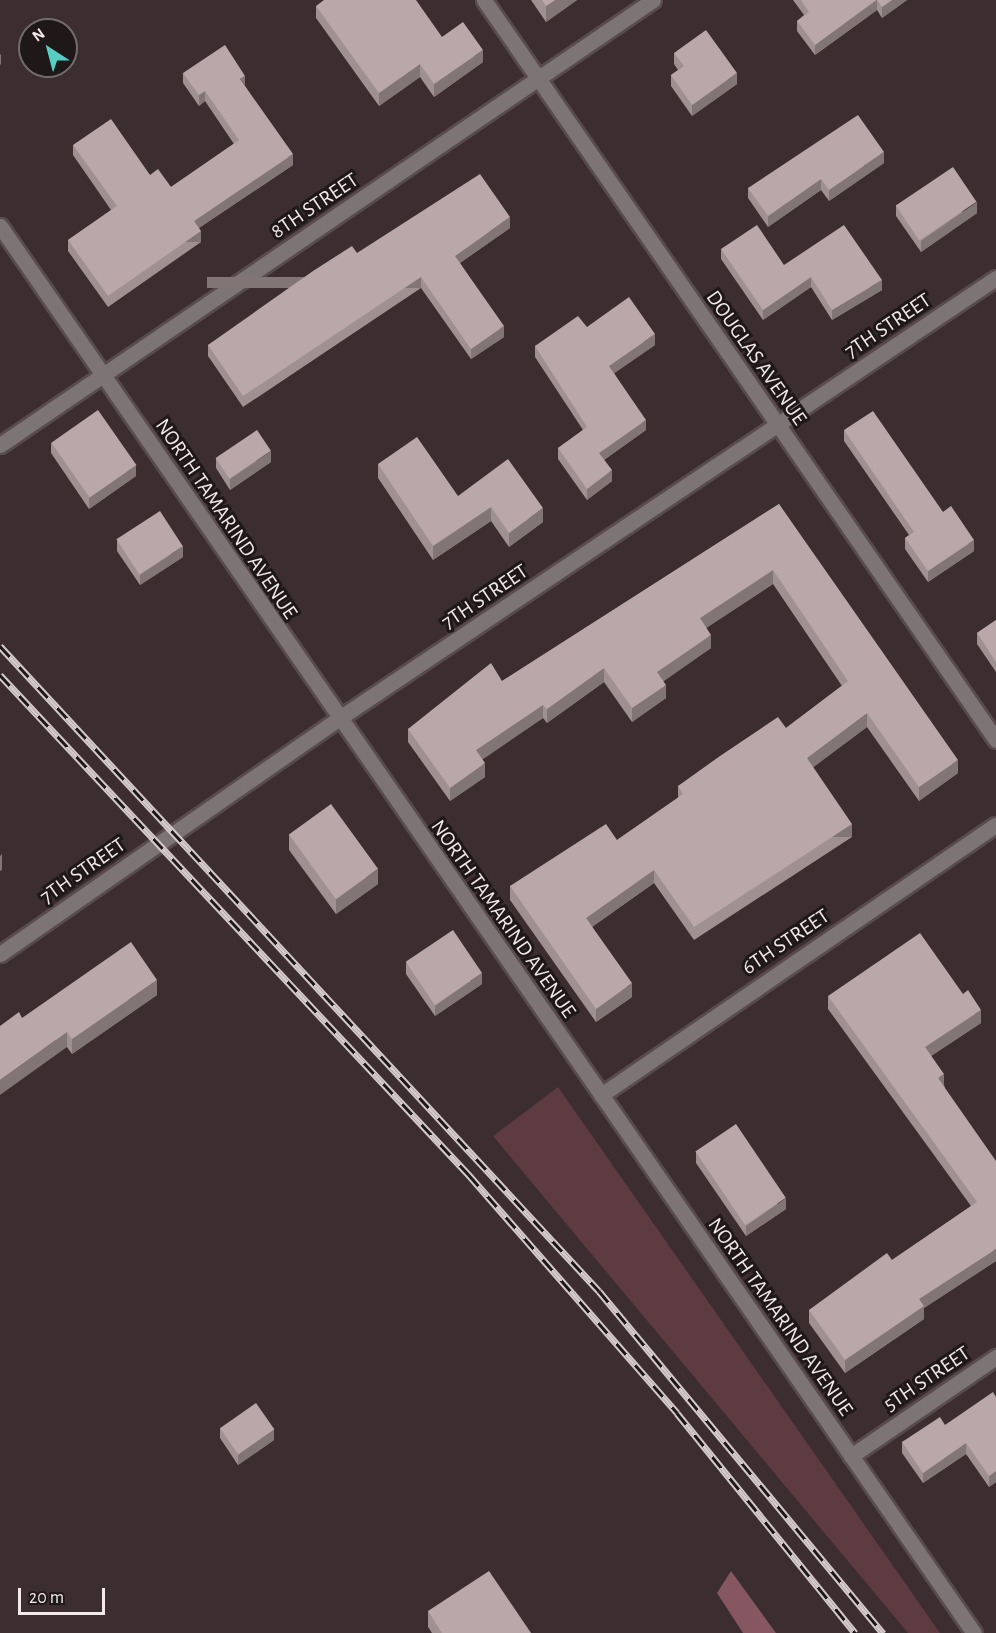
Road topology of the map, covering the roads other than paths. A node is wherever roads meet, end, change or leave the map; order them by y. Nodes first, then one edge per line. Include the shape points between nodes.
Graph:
1 (484, 0) edge
2 (653, 0) edge
3 (537, 79) junction
4 (0, 226) edge
5 (996, 278) edge
6 (103, 377) junction
7 (779, 427) junction
8 (0, 446) edge
9 (338, 719) junction
10 (996, 740) edge
11 (996, 825) edge
12 (0, 954) edge
13 (601, 1095) junction
14 (996, 1357) edge
15 (851, 1456) junction
16 (974, 1633) edge

1 - 3 street, DOUGLAS AVENUE
2 - 3 street, 8TH STREET
3 - 6 street, 8TH STREET
3 - 7 street, DOUGLAS AVENUE
4 - 6 street, NORTH TAMARIND AVENUE
5 - 7 street, 7TH STREET
6 - 8 street, 8TH STREET
6 - 9 street, NORTH TAMARIND AVENUE
7 - 9 street, 7TH STREET
7 - 10 street, DOUGLAS AVENUE
9 - 12 street, 7TH STREET
9 - 13 street, NORTH TAMARIND AVENUE
11 - 13 street, 6TH STREET
13 - 15 street, NORTH TAMARIND AVENUE
14 - 15 street, 5TH STREET
15 - 16 street, NORTH TAMARIND AVENUE

